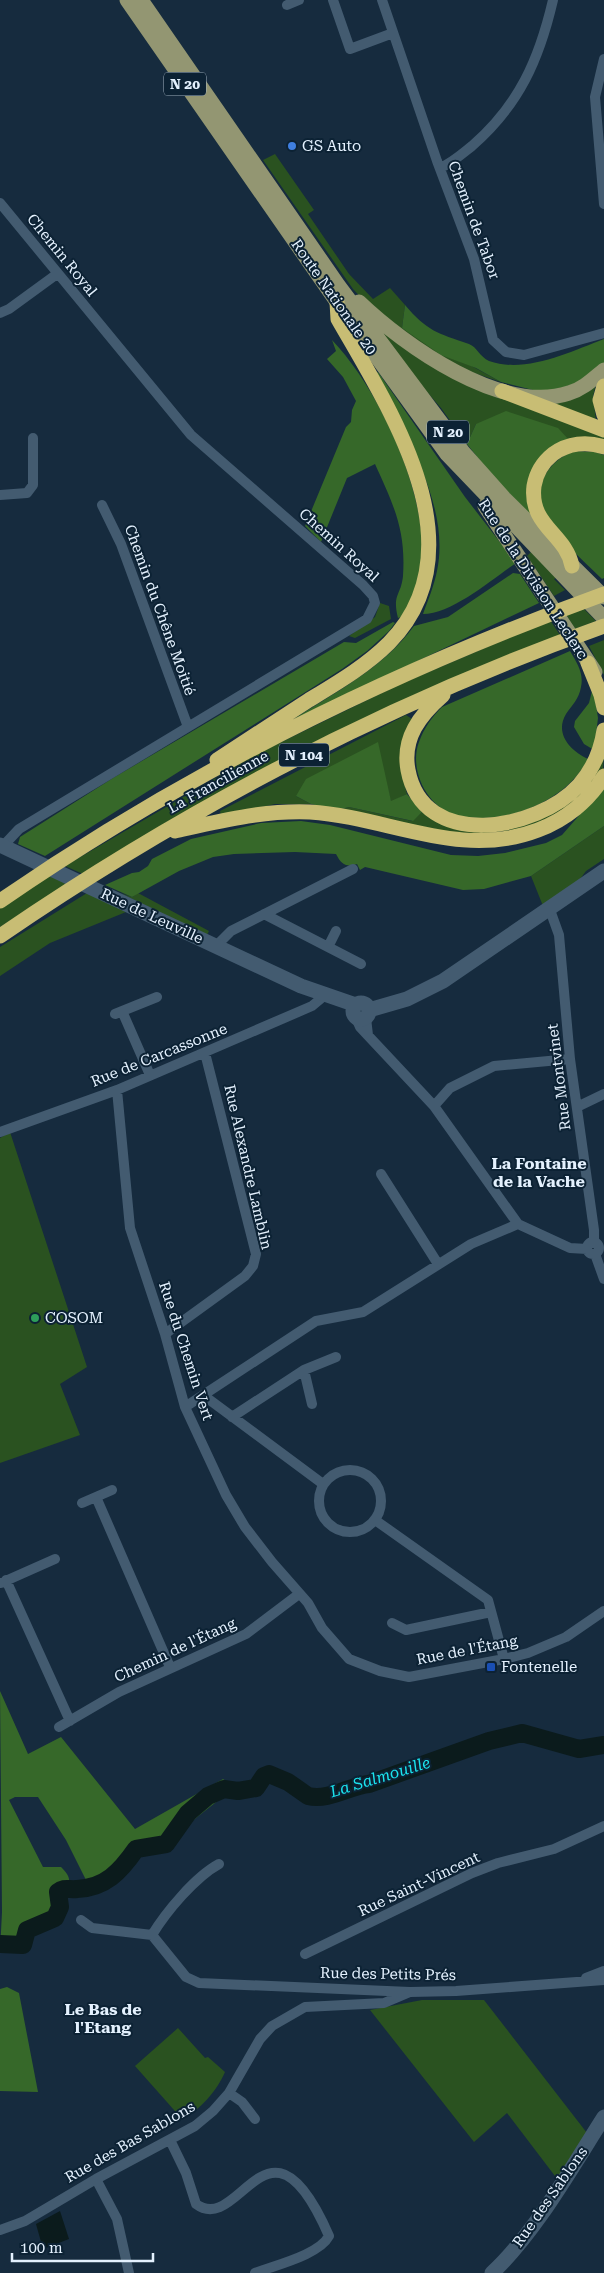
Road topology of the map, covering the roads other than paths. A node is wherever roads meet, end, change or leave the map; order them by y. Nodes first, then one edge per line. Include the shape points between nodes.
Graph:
1 (127, 0) edge
2 (141, 0) edge
3 (299, 0) edge
4 (332, 0) edge
5 (382, 0) edge
6 (553, 0) edge
7 (288, 5) dead end
8 (393, 32) junction
9 (604, 59) edge
10 (440, 168) junction
11 (0, 203) edge
12 (604, 204) edge
13 (57, 274) junction
14 (338, 285) junction
15 (337, 302) junction
16 (0, 313) edge
17 (604, 333) edge
18 (604, 370) edge
19 (604, 386) edge
20 (502, 391) junction
21 (604, 415) edge
22 (604, 430) edge
23 (33, 438) dead end
24 (604, 447) edge
25 (463, 473) junction
26 (0, 495) edge
27 (102, 505) dead end
28 (570, 570) junction
29 (604, 596) edge
30 (604, 618) edge
31 (604, 626) edge
32 (588, 663) junction
33 (604, 683) edge
34 (453, 686) junction
35 (604, 708) edge
36 (188, 727) junction
37 (604, 730) edge
38 (604, 776) edge
39 (148, 807) junction
40 (159, 835) junction
41 (1, 841) edge
42 (353, 869) dead end
43 (604, 871) edge
44 (0, 901) edge
45 (550, 910) junction
46 (264, 914) junction
47 (336, 931) dead end
48 (0, 936) edge
49 (216, 946) junction
50 (328, 947) junction
51 (362, 964) dead end
52 (157, 997) dead end
53 (321, 999) junction
54 (360, 1013) junction
55 (205, 1054) junction
56 (570, 1058) junction
57 (150, 1076) junction
58 (117, 1090) junction
59 (604, 1094) edge
60 (434, 1106) junction
61 (577, 1107) junction
62 (0, 1132) edge
63 (381, 1174) dead end
64 (518, 1224) junction
65 (592, 1249) junction
66 (438, 1264) junction
67 (604, 1279) edge
68 (166, 1334) junction
69 (336, 1358) dead end
70 (304, 1370) junction
71 (203, 1395) junction
72 (312, 1404) dead end
73 (185, 1407) junction
74 (232, 1417) junction
75 (323, 1484) junction
76 (112, 1490) dead end
77 (96, 1497) junction
78 (82, 1503) dead end
79 (375, 1520) junction
80 (55, 1559) dead end
81 (3, 1582) edge
82 (299, 1594) junction
83 (604, 1611) edge
84 (491, 1612) junction
85 (392, 1623) dead end
86 (504, 1659) junction
87 (170, 1667) junction
88 (70, 1721) junction
89 (59, 1727) dead end
90 (604, 1826) edge
91 (219, 1864) dead end
92 (81, 1920) dead end
93 (152, 1935) junction
94 (305, 1954) dead end
95 (604, 1971) edge
96 (604, 1980) edge
97 (578, 1982) junction
98 (410, 1992) junction
99 (229, 2093) junction
100 (604, 2118) edge
101 (255, 2119) dead end
102 (170, 2140) junction
103 (96, 2179) junction
104 (0, 2230) edge
105 (129, 2273) edge
106 (255, 2273) edge
107 (492, 2273) edge

1 - 15 main road, Route Nationale 20 / N 20
2 - 14 main road, Route Nationale 20 / N 20
3 - 7 street
4 - 8 street via 350,49
5 - 8 street, Chemin de Tabor
6 - 10 street via 545,33 517,97 493,128
8 - 10 street, Chemin de Tabor
9 - 12 street via 595,97
10 - 17 street, Chemin de Tabor via 474,259 493,340 500,348 524,355
11 - 13 street, Chemin Royal
13 - 16 street
13 - 36 street, Chemin Royal via 191,435 363,585 374,599 374,608 367,619
14 - 20 main road via 423,354
14 - 28 main road, Route Nationale 20 / N 20 via 463,452
15 - 25 main road, Route Nationale 20 / N 20
15 - 39 highway via 338,319 391,415 425,506 430,542 422,593 406,623 369,660
18 - 20 main road via 580,389 559,396
19 - 21 highway via 600,400
20 - 22 highway
23 - 26 street via 33,485 27,492
24 - 28 highway via 585,444 565,448 547,460 535,482 538,515 570,554
25 - 28 main road, Route Nationale 20 / N 20
25 - 32 main road, Rue de la Division Leclerc
27 - 36 street, Chemin du Chêne Moitié via 122,544
28 - 29 main road, N 20
28 - 30 main road, N 20
29 - 39 highway, La Francilienne / N 104 via 372,690
31 - 34 highway, La Francilienne / N 104
32 - 33 main road, Rue de la Division Leclerc
32 - 35 highway
34 - 37 highway via 417,722 410,736 406,759 410,780 418,797 431,810 452,821 476,825 508,822 555,804 578,786 590,771
34 - 40 highway, La Francilienne / N 104 via 306,754
36 - 41 street, Chemin Royal
38 - 40 highway via 562,820 527,834 488,842 441,839 337,815 302,812 250,815
39 - 44 highway, La Francilienne / N 104
40 - 48 highway, La Francilienne / N 104
41 - 49 street, Rue de Leuville
42 - 46 street
43 - 45 street
45 - 54 street via 422,993
45 - 56 street, Rue Montvinet via 559,935
46 - 49 street via 231,931
46 - 50 street
47 - 50 street
49 - 53 street, Rue de Leuville via 301,986 306,994
50 - 51 street
52 - 57 street via 119,1012
53 - 54 street, Rue de Leuville
53 - 55 street, Rue de Carcassonne
54 - 60 street via 360,1027
55 - 57 street, Rue de Carcassonne
55 - 68 street, Rue Alexandre Lamblin via 256,1254 246,1276
56 - 60 street via 494,1066 450,1088
56 - 61 street, Rue Montvinet
57 - 58 street, Rue de Carcassonne
58 - 62 street, Rue de Carcassonne
58 - 68 street, Rue du Chemin Vert via 130,1228
59 - 61 street
60 - 64 street
61 - 65 street, Rue Montvinet via 594,1230
63 - 66 street
64 - 65 street via 570,1248
64 - 66 street via 471,1244
65 - 67 street, Rue Montvinet
66 - 71 street via 364,1312 316,1321
68 - 73 street, Rue du Chemin Vert
69 - 70 street
70 - 72 street
70 - 74 street
71 - 73 street
71 - 74 street
73 - 82 street, Rue du Chemin Vert via 226,1495 245,1527
74 - 75 street
75 - 79 street via 319,1494 320,1510 328,1524 337,1530 358,1532
75 - 79 street via 339,1472 349,1470 368,1475 375,1482 381,1501
76 - 77 street
77 - 78 street
77 - 87 street
79 - 84 street via 488,1600
80 - 81 street
81 - 88 street
82 - 86 street, Rue de l'Étang via 348,1659 380,1671 409,1676
82 - 87 street, Chemin de l'Étang via 246,1634
83 - 86 street, Rue de l'Étang via 566,1637
84 - 85 street via 406,1630
84 - 86 street
87 - 88 street, Chemin de l'Étang
88 - 89 street, Chemin de l'Étang
90 - 94 street, Rue Saint-Vincent via 554,1849 472,1873
91 - 93 street via 206,1872
92 - 93 street via 92,1928
93 - 98 street, Rue des Petits Prés via 186,1977 198,1983
95 - 97 street, Rue des Petits Prés
96 - 97 street, Rue des Petits Prés
97 - 98 street, Rue des Petits Prés
98 - 99 street, Rue des Bas Sablons via 384,2003 305,2007 265,2032
99 - 101 street via 242,2102
99 - 102 street, Rue des Bas Sablons via 195,2126
100 - 107 street, Rue des Sablons via 543,2209
102 - 103 street, Rue des Bas Sablons
102 - 106 street via 196,2204 208,2211 218,2210 274,2171 296,2180 329,2236 325,2245 314,2251
103 - 104 street, Rue des Bas Sablons via 25,2221
103 - 105 street via 117,2218

